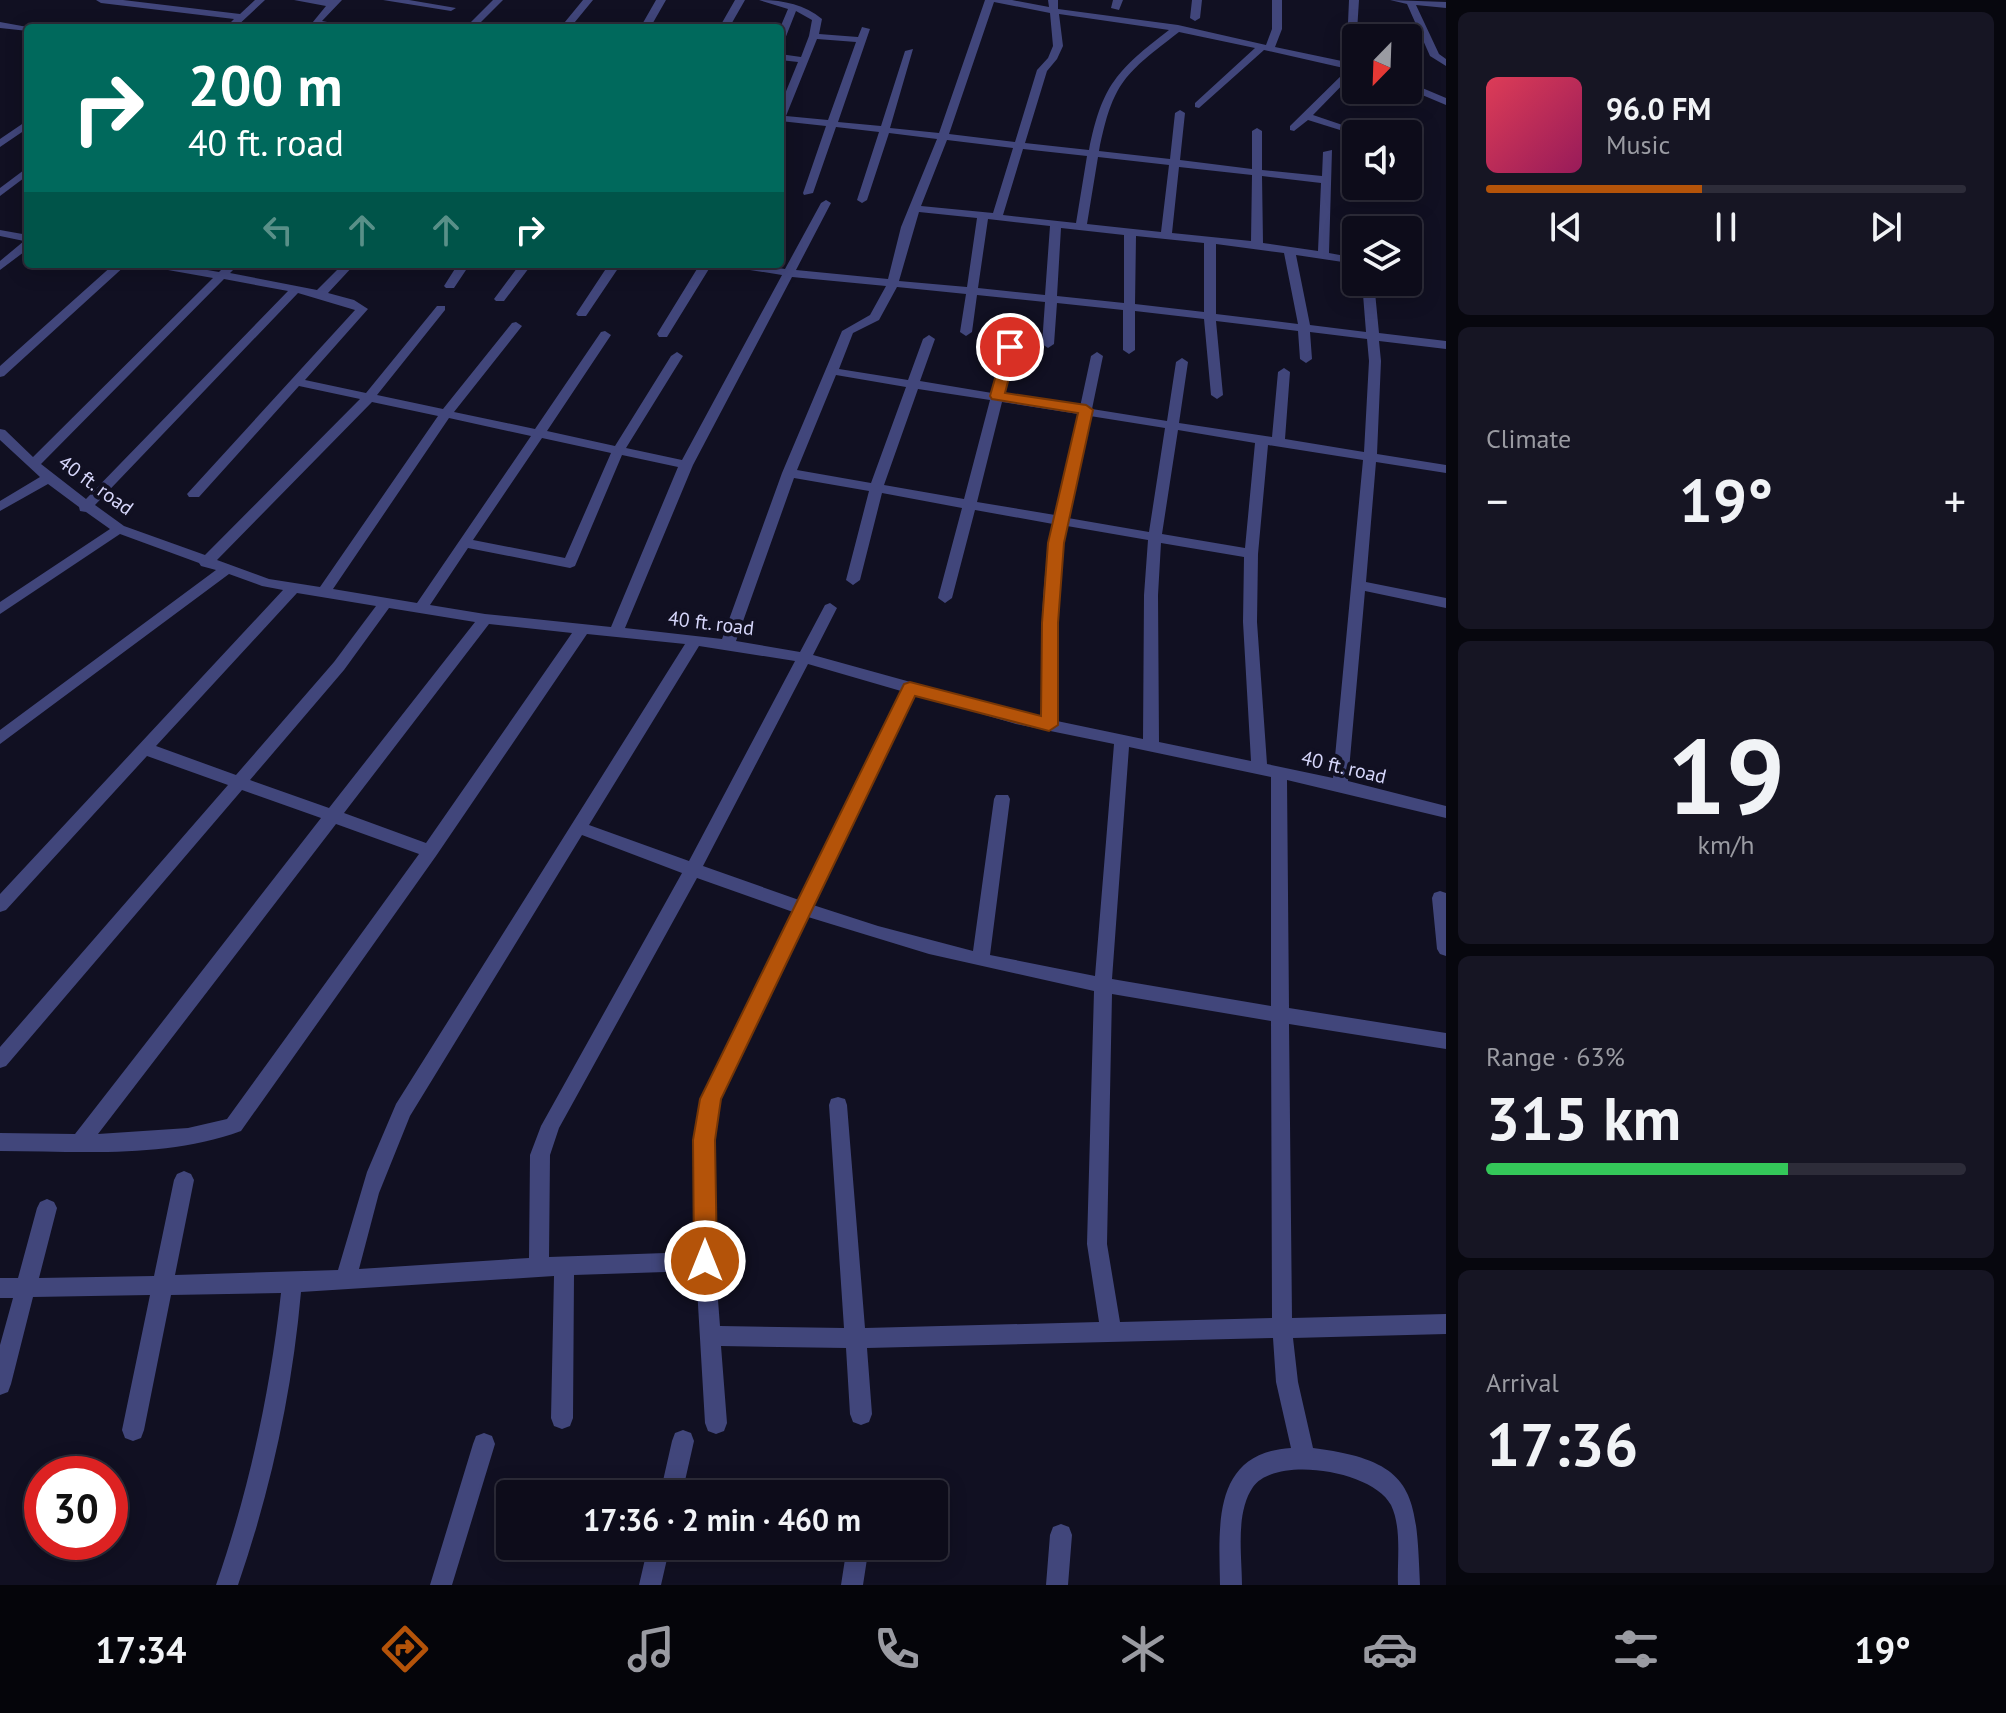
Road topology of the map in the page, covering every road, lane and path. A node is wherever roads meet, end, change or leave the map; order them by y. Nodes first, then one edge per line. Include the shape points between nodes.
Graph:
1 (109, 0) edge
2 (260, 0) edge
3 (299, 0) edge
4 (388, 0) edge
5 (498, 0) edge
6 (588, 0) edge
7 (661, 0) edge
8 (740, 0) edge
9 (764, 0) edge
10 (990, 0) edge
11 (997, 0) edge
12 (1197, 0) edge
13 (1277, 0) edge
14 (1354, 0) edge
15 (1395, 0) edge
16 (1410, 1) edge
17 (335, 2) edge
18 (1054, 5) edge
19 (1446, 5) edge
20 (793, 7) junction
21 (451, 8) dead end
22 (242, 17) junction
23 (1195, 18) dead end
24 (234, 24) edge
25 (315, 24) edge
26 (477, 24) edge
27 (568, 24) edge
28 (647, 24) edge
29 (726, 24) edge
30 (1353, 24) edge
31 (1, 26) edge
32 (24, 28) edge
33 (1178, 28) junction
34 (784, 29) edge
35 (814, 36) junction
36 (1266, 46) junction
37 (910, 51) dead end
38 (784, 57) edge
39 (805, 60) junction
40 (1446, 63) edge
41 (1342, 64) edge
42 (1342, 81) edge
43 (1422, 91) edge
44 (1446, 102) edge
45 (1199, 105) dead end
46 (784, 109) edge
47 (1180, 113) dead end
48 (1306, 116) junction
49 (784, 119) edge
50 (832, 125) junction
51 (24, 126) edge
52 (1342, 127) edge
53 (1294, 128) dead end
54 (886, 130) junction
55 (1257, 131) dead end
56 (943, 137) junction
57 (3, 139) edge
58 (1018, 146) junction
59 (1328, 152) dead end
60 (1094, 154) junction
61 (1172, 162) junction
62 (1255, 172) junction
63 (24, 173) edge
64 (1325, 180) junction
65 (0, 193) edge
66 (808, 193) dead end
67 (862, 200) dead end
68 (826, 203) dead end
69 (914, 208) junction
70 (983, 216) junction
71 (997, 218) junction
72 (1056, 224) junction
73 (1081, 227) junction
74 (1130, 232) junction
75 (0, 233) edge
76 (1166, 236) junction
77 (24, 240) edge
78 (1210, 240) junction
79 (24, 245) edge
80 (1257, 245) junction
81 (1289, 250) junction
82 (1323, 255) junction
83 (1342, 258) edge
84 (0, 267) edge
85 (117, 268) edge
86 (172, 268) edge
87 (229, 268) edge
88 (345, 268) edge
89 (461, 268) edge
90 (523, 268) edge
91 (612, 268) edge
92 (704, 268) edge
93 (757, 268) edge
94 (789, 273) junction
95 (220, 277) junction
96 (892, 285) junction
97 (450, 286) dead end
98 (295, 290) junction
99 (971, 292) junction
100 (319, 295) junction
101 (1370, 296) edge
102 (500, 299) dead end
103 (1050, 299) junction
104 (1130, 307) junction
105 (441, 308) dead end
106 (582, 314) dead end
107 (1210, 316) junction
108 (516, 326) dead end
109 (1304, 326) junction
110 (966, 332) dead end
111 (663, 334) dead end
112 (605, 335) dead end
113 (1374, 336) junction
114 (929, 339) dead end
115 (1048, 344) dead end
116 (1446, 345) edge
117 (1010, 347) dead end
118 (1129, 350) dead end
119 (677, 356) dead end
120 (1097, 356) dead end
121 (1306, 359) dead end
122 (1182, 362) dead end
123 (831, 371) junction
124 (1284, 372) dead end
125 (0, 373) edge
126 (298, 382) junction
127 (914, 384) junction
128 (1217, 395) dead end
129 (997, 396) junction
130 (369, 397) junction
131 (1086, 410) junction
132 (445, 415) junction
133 (1171, 424) junction
134 (0, 433) edge
135 (535, 435) junction
136 (1262, 439) junction
137 (1278, 442) junction
138 (617, 453) junction
139 (1370, 457) junction
140 (34, 463) junction
141 (686, 465) junction
142 (1446, 469) edge
143 (789, 473) junction
144 (48, 478) junction
145 (876, 489) junction
146 (194, 494) dead end
147 (969, 504) junction
148 (0, 507) edge
149 (85, 508) junction
150 (1059, 519) junction
151 (119, 529) junction
152 (1155, 536) junction
153 (463, 543) junction
154 (1251, 554) junction
155 (206, 563) junction
156 (225, 570) junction
157 (853, 580) dead end
158 (1358, 585) junction
159 (292, 589) junction
160 (322, 594) junction
161 (945, 598) dead end
162 (1446, 603) edge
163 (384, 605) junction
164 (830, 608) dead end
165 (0, 609) edge
166 (420, 609) junction
167 (485, 619) junction
168 (582, 630) junction
169 (616, 633) junction
170 (695, 640) junction
171 (728, 643) junction
172 (805, 658) junction
173 (910, 688) junction
174 (1049, 725) junction
175 (0, 738) edge
176 (1122, 741) junction
177 (1151, 747) junction
178 (146, 749) junction
179 (1259, 768) junction
180 (1279, 772) junction
181 (236, 782) junction
182 (1340, 785) junction
183 (1002, 799) dead end
184 (1446, 812) edge
185 (334, 818) junction
186 (577, 827) junction
187 (430, 851) junction
188 (693, 869) junction
189 (1440, 898) dead end
190 (2, 901) edge
191 (802, 910) junction
192 (1446, 949) edge
193 (981, 960) junction
194 (1103, 984) junction
195 (1279, 1012) junction
196 (1446, 1041) edge
197 (0, 1060) edge
198 (838, 1105) dead end
199 (0, 1142) edge
200 (80, 1142) junction
201 (184, 1180) dead end
202 (47, 1208) dead end
203 (705, 1261) junction
204 (564, 1266) junction
205 (539, 1267) junction
206 (346, 1279) junction
207 (292, 1283) junction
208 (163, 1287) junction
209 (0, 1288) edge
210 (26, 1288) junction
211 (1446, 1324) edge
212 (1282, 1326) junction
213 (1111, 1330) junction
214 (710, 1336) junction
215 (856, 1338) junction
216 (0, 1384) edge
217 (861, 1414) dead end
218 (562, 1418) dead end
219 (716, 1423) dead end
220 (133, 1430) dead end
221 (683, 1441) dead end
222 (484, 1444) dead end
223 (1305, 1460) junction
224 (674, 1480) edge
225 (1061, 1535) dead end
226 (656, 1560) edge
227 (856, 1560) edge
228 (227, 1585) edge
229 (441, 1585) edge
230 (650, 1585) edge
231 (852, 1585) edge
232 (1057, 1585) edge
233 (1231, 1585) edge
234 (1409, 1585) edge

1 - 22 street
2 - 22 street
3 - 17 street
4 - 21 street
5 - 26 street
6 - 27 street
7 - 28 street
8 - 29 street
9 - 20 street
10 - 56 street
11 - 18 street
12 - 23 street
13 - 36 street via 1277,29
14 - 30 street
15 - 16 street
16 - 19 street
16 - 40 street via 1435,56
17 - 25 street
18 - 33 street
18 - 58 street via 1056,53 1042,70
20 - 34 street
20 - 35 street via 815,16
22 - 24 street
31 - 32 street
33 - 36 street
33 - 60 street via 1114,84
35 - 39 street
35 - 50 street via 863,35
36 - 41 street
36 - 45 street
37 - 54 street
38 - 39 street
39 - 46 street
42 - 48 street
43 - 44 street
47 - 61 street
48 - 52 street
48 - 53 street
49 - 50 street
50 - 54 street
50 - 66 street
51 - 57 street
54 - 56 street
54 - 67 street
55 - 62 street
56 - 58 street
56 - 69 street
58 - 60 street
58 - 71 street
59 - 64 street
60 - 61 street
60 - 73 street
61 - 62 street
61 - 76 street
62 - 64 street
62 - 80 street
63 - 65 street
64 - 82 street
68 - 94 street
69 - 70 street
69 - 96 street
70 - 71 street
70 - 99 street
71 - 72 street
72 - 73 street
72 - 103 street
73 - 74 street
74 - 76 street
74 - 104 street
75 - 77 street
76 - 78 street
78 - 80 street
78 - 107 street
79 - 84 street
80 - 81 street
81 - 82 street
81 - 109 street
82 - 83 street
85 - 125 street
86 - 95 street
87 - 95 street
88 - 100 street
89 - 97 street
90 - 102 street
91 - 106 street
92 - 111 street
93 - 94 street
94 - 96 street
94 - 141 street
95 - 98 street
95 - 140 street
96 - 99 street
96 - 123 street via 875,317 848,331
98 - 100 street
98 - 149 street
99 - 103 street
99 - 110 street
100 - 126 street via 362,309
101 - 113 street
103 - 104 street
103 - 115 street
104 - 107 street
104 - 118 street
105 - 130 street
107 - 109 street
107 - 128 street
108 - 132 street
109 - 113 street
109 - 121 street
112 - 135 street
113 - 116 street
113 - 139 street
114 - 127 street
117 - 129 street
119 - 138 street
120 - 131 street
122 - 133 street
123 - 127 street
123 - 143 street
124 - 137 street
126 - 130 street
126 - 146 street
127 - 129 street
127 - 145 street
129 - 131 street
129 - 147 street
130 - 132 street
130 - 155 street
131 - 133 street
131 - 150 street
132 - 135 street
132 - 160 street
133 - 136 street
133 - 152 street
134 - 140 street, 40 ft. road
135 - 138 street
135 - 153 street
136 - 137 street
136 - 154 street
137 - 139 street
138 - 141 street
138 - 153 street via 570,563
139 - 142 street
139 - 158 street
140 - 144 street, 40 ft. road
141 - 169 street
143 - 145 street
143 - 171 street
144 - 148 street
144 - 149 street, 40 ft. road
145 - 147 street
145 - 157 street
147 - 150 street
147 - 161 street
149 - 151 street, 40 ft. road
150 - 152 street
150 - 174 street
151 - 155 street, 40 ft. road
151 - 165 street
152 - 154 street
152 - 177 street
153 - 166 street
154 - 179 street
155 - 156 street, 40 ft. road
156 - 159 street, 40 ft. road
156 - 175 street
158 - 162 street
158 - 182 street
159 - 160 street, 40 ft. road
159 - 178 street
160 - 163 street, 40 ft. road
163 - 166 street, 40 ft. road
163 - 181 street via 339,666
164 - 172 street
166 - 167 street, 40 ft. road
167 - 168 street, 40 ft. road
167 - 185 street
168 - 169 street, 40 ft. road
168 - 187 street
169 - 170 street, 40 ft. road
170 - 171 street, 40 ft. road
170 - 186 street
171 - 172 street, 40 ft. road
172 - 173 street, 40 ft. road
172 - 188 street
173 - 174 street, 40 ft. road
173 - 191 street
174 - 176 street, 40 ft. road
176 - 177 street, 40 ft. road
176 - 194 street
177 - 179 street, 40 ft. road
178 - 181 street
178 - 190 street
179 - 180 street, 40 ft. road
180 - 182 street, 40 ft. road
180 - 195 street
181 - 185 street
181 - 197 street
182 - 184 street, 40 ft. road
183 - 193 street
185 - 187 street
185 - 200 street
186 - 188 street
186 - 206 street via 403,1110 364,1204
187 - 200 street via 234,1125 208,1135
188 - 191 street
188 - 205 street via 544,1141
189 - 192 street
191 - 193 street
191 - 203 street via 711,1099 704,1140
193 - 194 street
194 - 195 street
194 - 213 street via 1097,1244
195 - 196 street
195 - 212 street
198 - 215 street
199 - 200 street
201 - 208 street
202 - 210 street
203 - 204 street
203 - 214 street
204 - 205 street
204 - 218 street
205 - 206 street
206 - 207 street
207 - 208 street
207 - 228 street via 274,1427
208 - 210 street
208 - 220 street
209 - 210 street
210 - 216 street
211 - 212 street
212 - 213 street
212 - 223 street via 1287,1382
213 - 215 street
214 - 215 street
214 - 219 street
215 - 217 street
221 - 224 street
222 - 229 street
223 - 233 street via 1255,1468 1240,1485
223 - 234 street via 1367,1470 1386,1480 1405,1518
225 - 232 street
226 - 230 street
227 - 231 street

